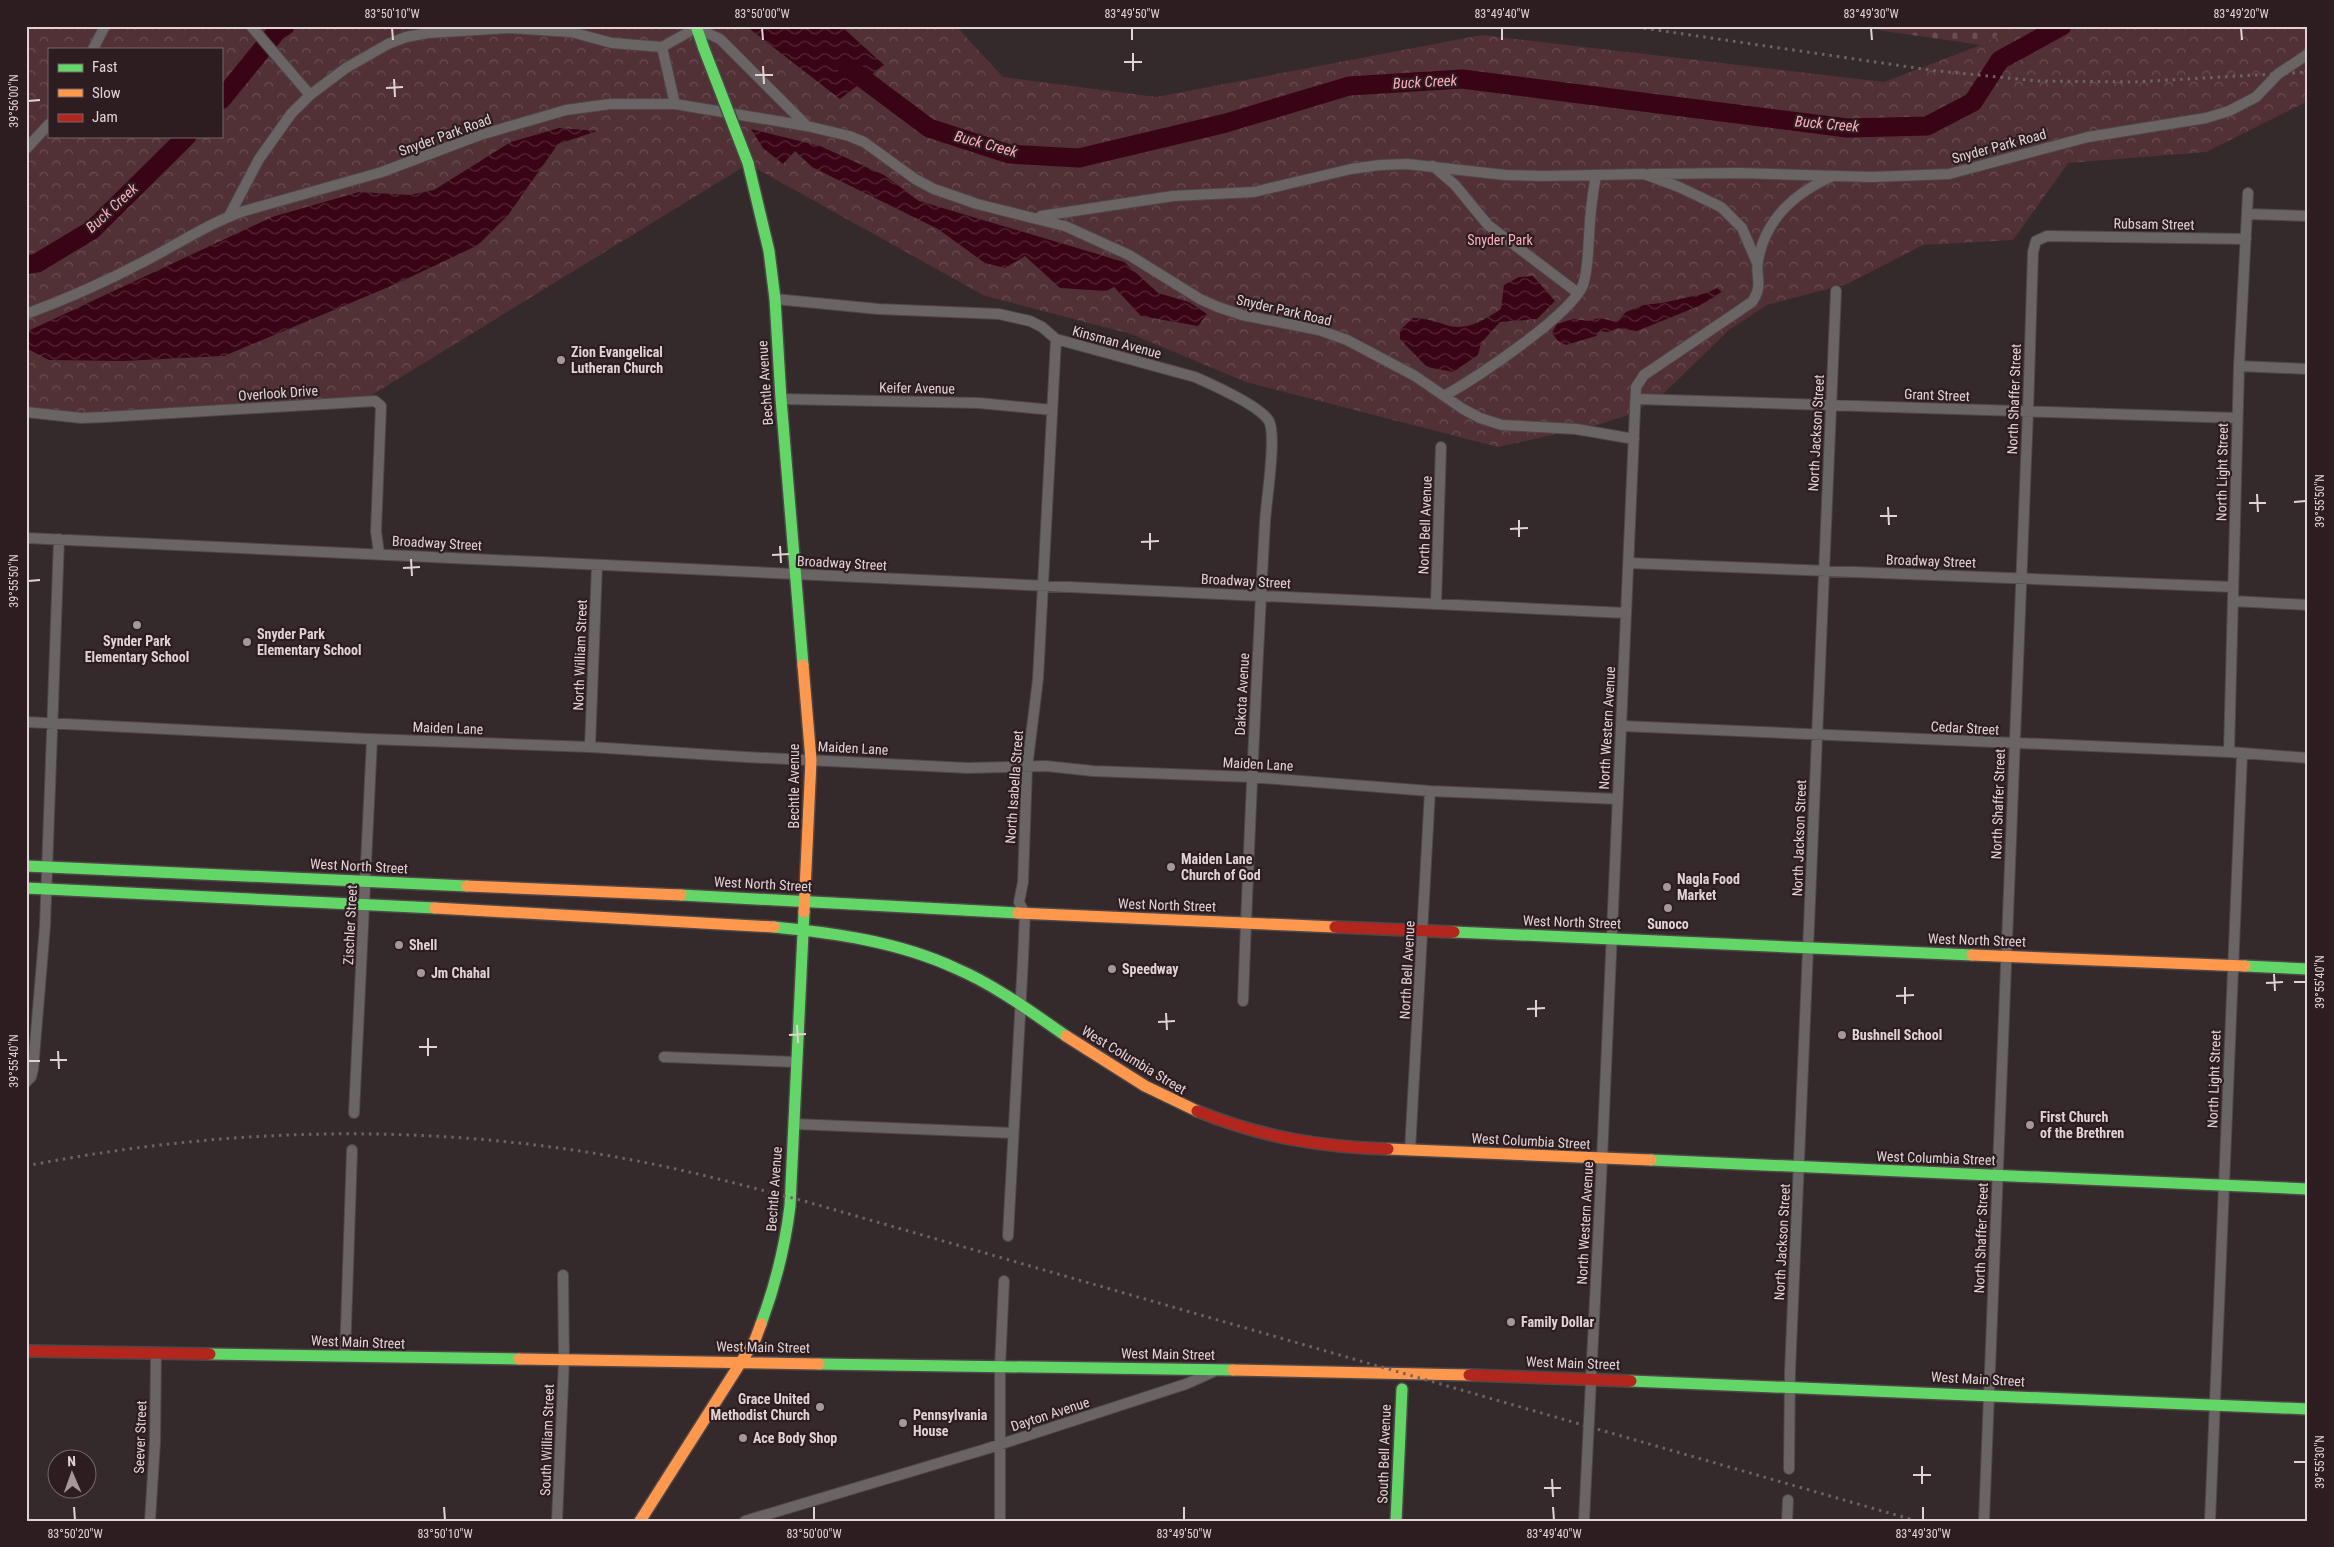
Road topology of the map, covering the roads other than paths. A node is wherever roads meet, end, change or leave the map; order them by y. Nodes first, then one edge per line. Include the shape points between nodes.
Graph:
1 (105, 26) edge
2 (696, 27) edge
3 (253, 29) edge
4 (662, 46) junction
5 (94, 48) edge
6 (2308, 54) edge
7 (310, 95) junction
8 (675, 104) junction
9 (48, 125) edge
10 (807, 126) junction
11 (26, 148) edge
12 (1432, 166) junction
13 (1644, 174) junction
14 (1596, 176) junction
15 (1833, 176) junction
16 (2248, 192) dead end
17 (2247, 214) junction
18 (229, 216) junction
19 (2308, 216) edge
20 (1035, 217) junction
21 (2061, 236) joint
22 (2246, 240) junction
23 (1757, 263) junction
24 (1836, 291) dead end
25 (1578, 293) junction
26 (775, 299) junction
27 (26, 314) edge
28 (1056, 339) junction
29 (2239, 366) junction
30 (2308, 369) edge
31 (1444, 396) junction
32 (781, 399) junction
33 (1636, 399) junction
34 (1831, 405) junction
35 (1052, 410) junction
36 (2028, 411) junction
37 (26, 412) edge
38 (2237, 418) junction
39 (1634, 439) junction
40 (1441, 447) dead end
41 (1266, 507) joint
42 (26, 538) edge
43 (59, 539) junction
44 (379, 554) junction
45 (1628, 563) junction
46 (597, 564) junction
47 (1824, 571) junction
48 (795, 575) junction
49 (2021, 578) junction
50 (1043, 586) junction
51 (2233, 586) junction
52 (1261, 596) junction
53 (2233, 601) junction
54 (1436, 604) junction
55 (2308, 605) edge
56 (1626, 613) junction
57 (26, 722) edge
58 (51, 723) junction
59 (1622, 726) junction
60 (1817, 735) junction
61 (372, 739) junction
62 (2014, 744) junction
63 (590, 747) junction
64 (2229, 752) junction
65 (2242, 755) junction
66 (2308, 758) edge
67 (811, 760) junction
68 (1027, 768) junction
69 (1251, 777) junction
70 (1430, 791) junction
71 (1618, 799) junction
72 (26, 866) edge
73 (47, 867) junction
74 (367, 882) junction
75 (26, 888) edge
76 (46, 889) junction
77 (806, 901) junction
78 (365, 904) junction
79 (1025, 914) junction
80 (1246, 924) junction
81 (803, 929) junction
82 (1422, 931) junction
83 (1611, 939) junction
84 (1808, 948) junction
85 (2006, 956) junction
86 (2233, 966) junction
87 (2308, 969) edge
88 (1243, 1002) dead end
89 (1020, 1006) junction
90 (664, 1057) dead end
91 (797, 1062) junction
92 (27, 1081) edge
93 (354, 1113) dead end
94 (794, 1124) junction
95 (1013, 1134) junction
96 (352, 1150) dead end
97 (1410, 1150) junction
98 (1602, 1159) junction
99 (1799, 1167) junction
100 (1997, 1175) junction
101 (2224, 1185) junction
102 (2308, 1189) edge
103 (1008, 1236) dead end
104 (563, 1275) dead end
105 (1004, 1281) dead end
106 (26, 1351) edge
107 (156, 1353) junction
108 (345, 1356) junction
109 (564, 1360) junction
110 (741, 1362) junction
111 (1000, 1367) junction
112 (1218, 1370) junction
113 (1591, 1378) junction
114 (1790, 1386) junction
115 (1402, 1389) dead end
116 (1989, 1394) junction
117 (2214, 1404) junction
118 (2308, 1409) edge
119 (1000, 1444) junction
120 (1789, 1469) dead end
121 (1788, 1500) dead end
122 (150, 1521) edge
123 (557, 1521) edge
124 (640, 1521) edge
125 (745, 1521) edge
126 (1000, 1521) edge
127 (1396, 1521) edge
128 (1584, 1521) edge
129 (1787, 1521) edge
130 (1984, 1521) edge
131 (2210, 1521) edge

1 - 5 street
2 - 4 street
2 - 10 street via 720,40
2 - 26 main road, Bechtle Avenue, bridge via 748,164 768,251
3 - 7 street
4 - 7 street via 612,43 571,32 510,28 428,33 406,37 369,53
4 - 8 street
6 - 15 street, Snyder Park Road via 2278,74 2244,105 2206,118 2088,137 1949,174
7 - 18 street via 274,136
8 - 10 street, Snyder Park Road
8 - 18 street, Snyder Park Road via 610,104 558,112 480,136 374,175
9 - 11 street
10 - 20 street, Snyder Park Road via 864,142 934,189 977,204
12 - 14 street, Snyder Park Road via 1505,174
12 - 20 street, Snyder Park Road via 1380,165 1254,192 1173,196
12 - 25 street via 1488,226
13 - 14 street, Snyder Park Road
13 - 15 street, Snyder Park Road
13 - 23 street, Snyder Park Road via 1721,207 1742,228
14 - 25 street via 1586,272
15 - 23 street, North Western Avenue via 1802,192 1780,212
16 - 17 street, North Light Street
17 - 19 street
17 - 22 street, North Light Street
18 - 27 street, Snyder Park Road via 144,262
20 - 31 street, Snyder Park Road via 1072,229 1129,255 1218,307 1319,330 1348,340 1415,376
21 - 22 street, Rubsam Street
21 - 36 street, North Shaffer Street via 2041,238 2036,241 2032,252
22 - 29 street, North Light Street
23 - 33 street, North Western Avenue via 1759,286 1752,302 1644,375 1636,387
24 - 34 street, North Jackson Street
25 - 31 street via 1569,305 1501,360
26 - 28 street, Kinsman Avenue via 878,309 999,314 1030,321
26 - 32 main road, Bechtle Avenue
28 - 35 street, North Isabella Street
28 - 41 street, Kinsman Avenue via 1195,377 1260,412 1269,421 1272,437
29 - 30 street
29 - 38 street, North Light Street
31 - 39 street, Snyder Park Road via 1480,418 1502,425 1576,429
32 - 35 street, Keifer Avenue via 979,403
32 - 48 main road, Bechtle Avenue
33 - 34 street, Grant Street
33 - 39 street, North Western Avenue
34 - 36 street, Grant Street
34 - 47 street, North Jackson Street
35 - 50 street, North Isabella Street
36 - 38 street, Grant Street
36 - 49 street, North Shaffer Street
37 - 44 street, Overlook Drive via 105,418 375,401 381,406 376,531
38 - 51 street, North Light Street
39 - 45 street, North Western Avenue
40 - 54 street, North Bell Avenue
41 - 52 street, Dakota Avenue
42 - 43 street, Broadway Street
43 - 44 street, Broadway Street
43 - 58 street
44 - 46 street, Broadway Street
45 - 47 street, Broadway Street
45 - 56 street, North Western Avenue
46 - 48 street, Broadway Street
46 - 63 street, North William Street
47 - 49 street, Broadway Street
47 - 60 street, North Jackson Street
48 - 50 street, Broadway Street
48 - 67 main road, Bechtle Avenue
49 - 51 street, Broadway Street
49 - 62 street, North Shaffer Street
50 - 52 street, Broadway Street
50 - 68 street, North Isabella Street via 1038,679
51 - 53 street, North Light Street
52 - 54 street, Broadway Street
52 - 69 street, Dakota Avenue
53 - 55 street
53 - 64 street, North Light Street
54 - 56 street, Broadway Street
56 - 59 street, North Western Avenue
57 - 58 street, Maiden Lane
58 - 61 street, Maiden Lane
58 - 73 street
59 - 60 street, Cedar Street
59 - 71 street, North Western Avenue
60 - 62 street, Cedar Street
60 - 84 street, North Jackson Street
61 - 63 street, Maiden Lane
61 - 74 street, Zischler Street
62 - 64 street, Cedar Street
62 - 85 street, North Shaffer Street
63 - 67 street, Maiden Lane
64 - 65 street, Cedar Street
65 - 66 street, Cedar Street
65 - 86 street, North Light Street
67 - 68 street, Maiden Lane
67 - 77 main road, Bechtle Avenue
68 - 69 street, Maiden Lane via 1046,766
68 - 79 street, North Isabella Street via 1023,882 1019,902
69 - 70 street, Maiden Lane
69 - 80 street, Dakota Avenue
70 - 71 street, Maiden Lane
70 - 82 street, North Bell Avenue
71 - 83 street, North Western Avenue
72 - 73 main road, West North Street
73 - 74 main road, West North Street
73 - 76 street
74 - 77 main road, West North Street
74 - 78 street, Zischler Street
75 - 76 main road
76 - 78 main road
76 - 92 street via 33,1069
77 - 79 main road, West North Street
77 - 81 main road, Bechtle Avenue
78 - 81 main road
78 - 93 street, Zischler Street
79 - 80 main road, West North Street
79 - 89 street, North Isabella Street
80 - 82 main road, West North Street
80 - 88 street, Dakota Avenue
81 - 89 main road, West Columbia Street via 858,937 936,960
81 - 91 main road, Bechtle Avenue
82 - 83 main road, West North Street
82 - 97 street, North Bell Avenue
83 - 84 main road, West North Street
83 - 98 street, North Western Avenue
84 - 85 main road, West North Street
84 - 99 street, North Jackson Street
85 - 86 main road, West North Street
85 - 100 street, North Shaffer Street
86 - 87 main road, West North Street
86 - 101 street, North Light Street
89 - 95 street, North Isabella Street
89 - 97 main road, West Columbia Street via 1155,1093 1245,1131 1302,1143
90 - 91 street
91 - 94 main road, Bechtle Avenue
94 - 95 street
94 - 110 main road, Bechtle Avenue via 786,1238 771,1296 755,1340
95 - 103 street, North Isabella Street
96 - 108 street
97 - 98 main road, West Columbia Street
98 - 99 main road, West Columbia Street
98 - 113 street, North Western Avenue
99 - 100 main road, West Columbia Street
99 - 114 street, North Jackson Street
100 - 101 main road, West Columbia Street
100 - 116 street, North Shaffer Street
101 - 102 main road, West Columbia Street
101 - 117 street, North Light Street
104 - 109 street
105 - 111 street
106 - 107 main road, West Main Street
107 - 108 main road, West Main Street
107 - 122 street, Seever Street
108 - 109 main road, West Main Street
109 - 110 main road, West Main Street
109 - 123 street, South William Street
110 - 111 main road, West Main Street
110 - 124 main road, Bechtle Avenue
111 - 112 main road, West Main Street
111 - 119 street
112 - 113 main road, West Main Street
112 - 119 street, Dayton Avenue via 1186,1384
113 - 114 main road, West Main Street
113 - 128 street, North Western Avenue
114 - 116 main road, West Main Street
114 - 120 street, North Jackson Street
115 - 127 main road, South Bell Avenue
116 - 117 main road, West Main Street
116 - 130 street, North Shaffer Street
117 - 118 main road, West Main Street
117 - 131 street, North Light Street
119 - 125 street, Dayton Avenue
119 - 126 street
121 - 129 street

